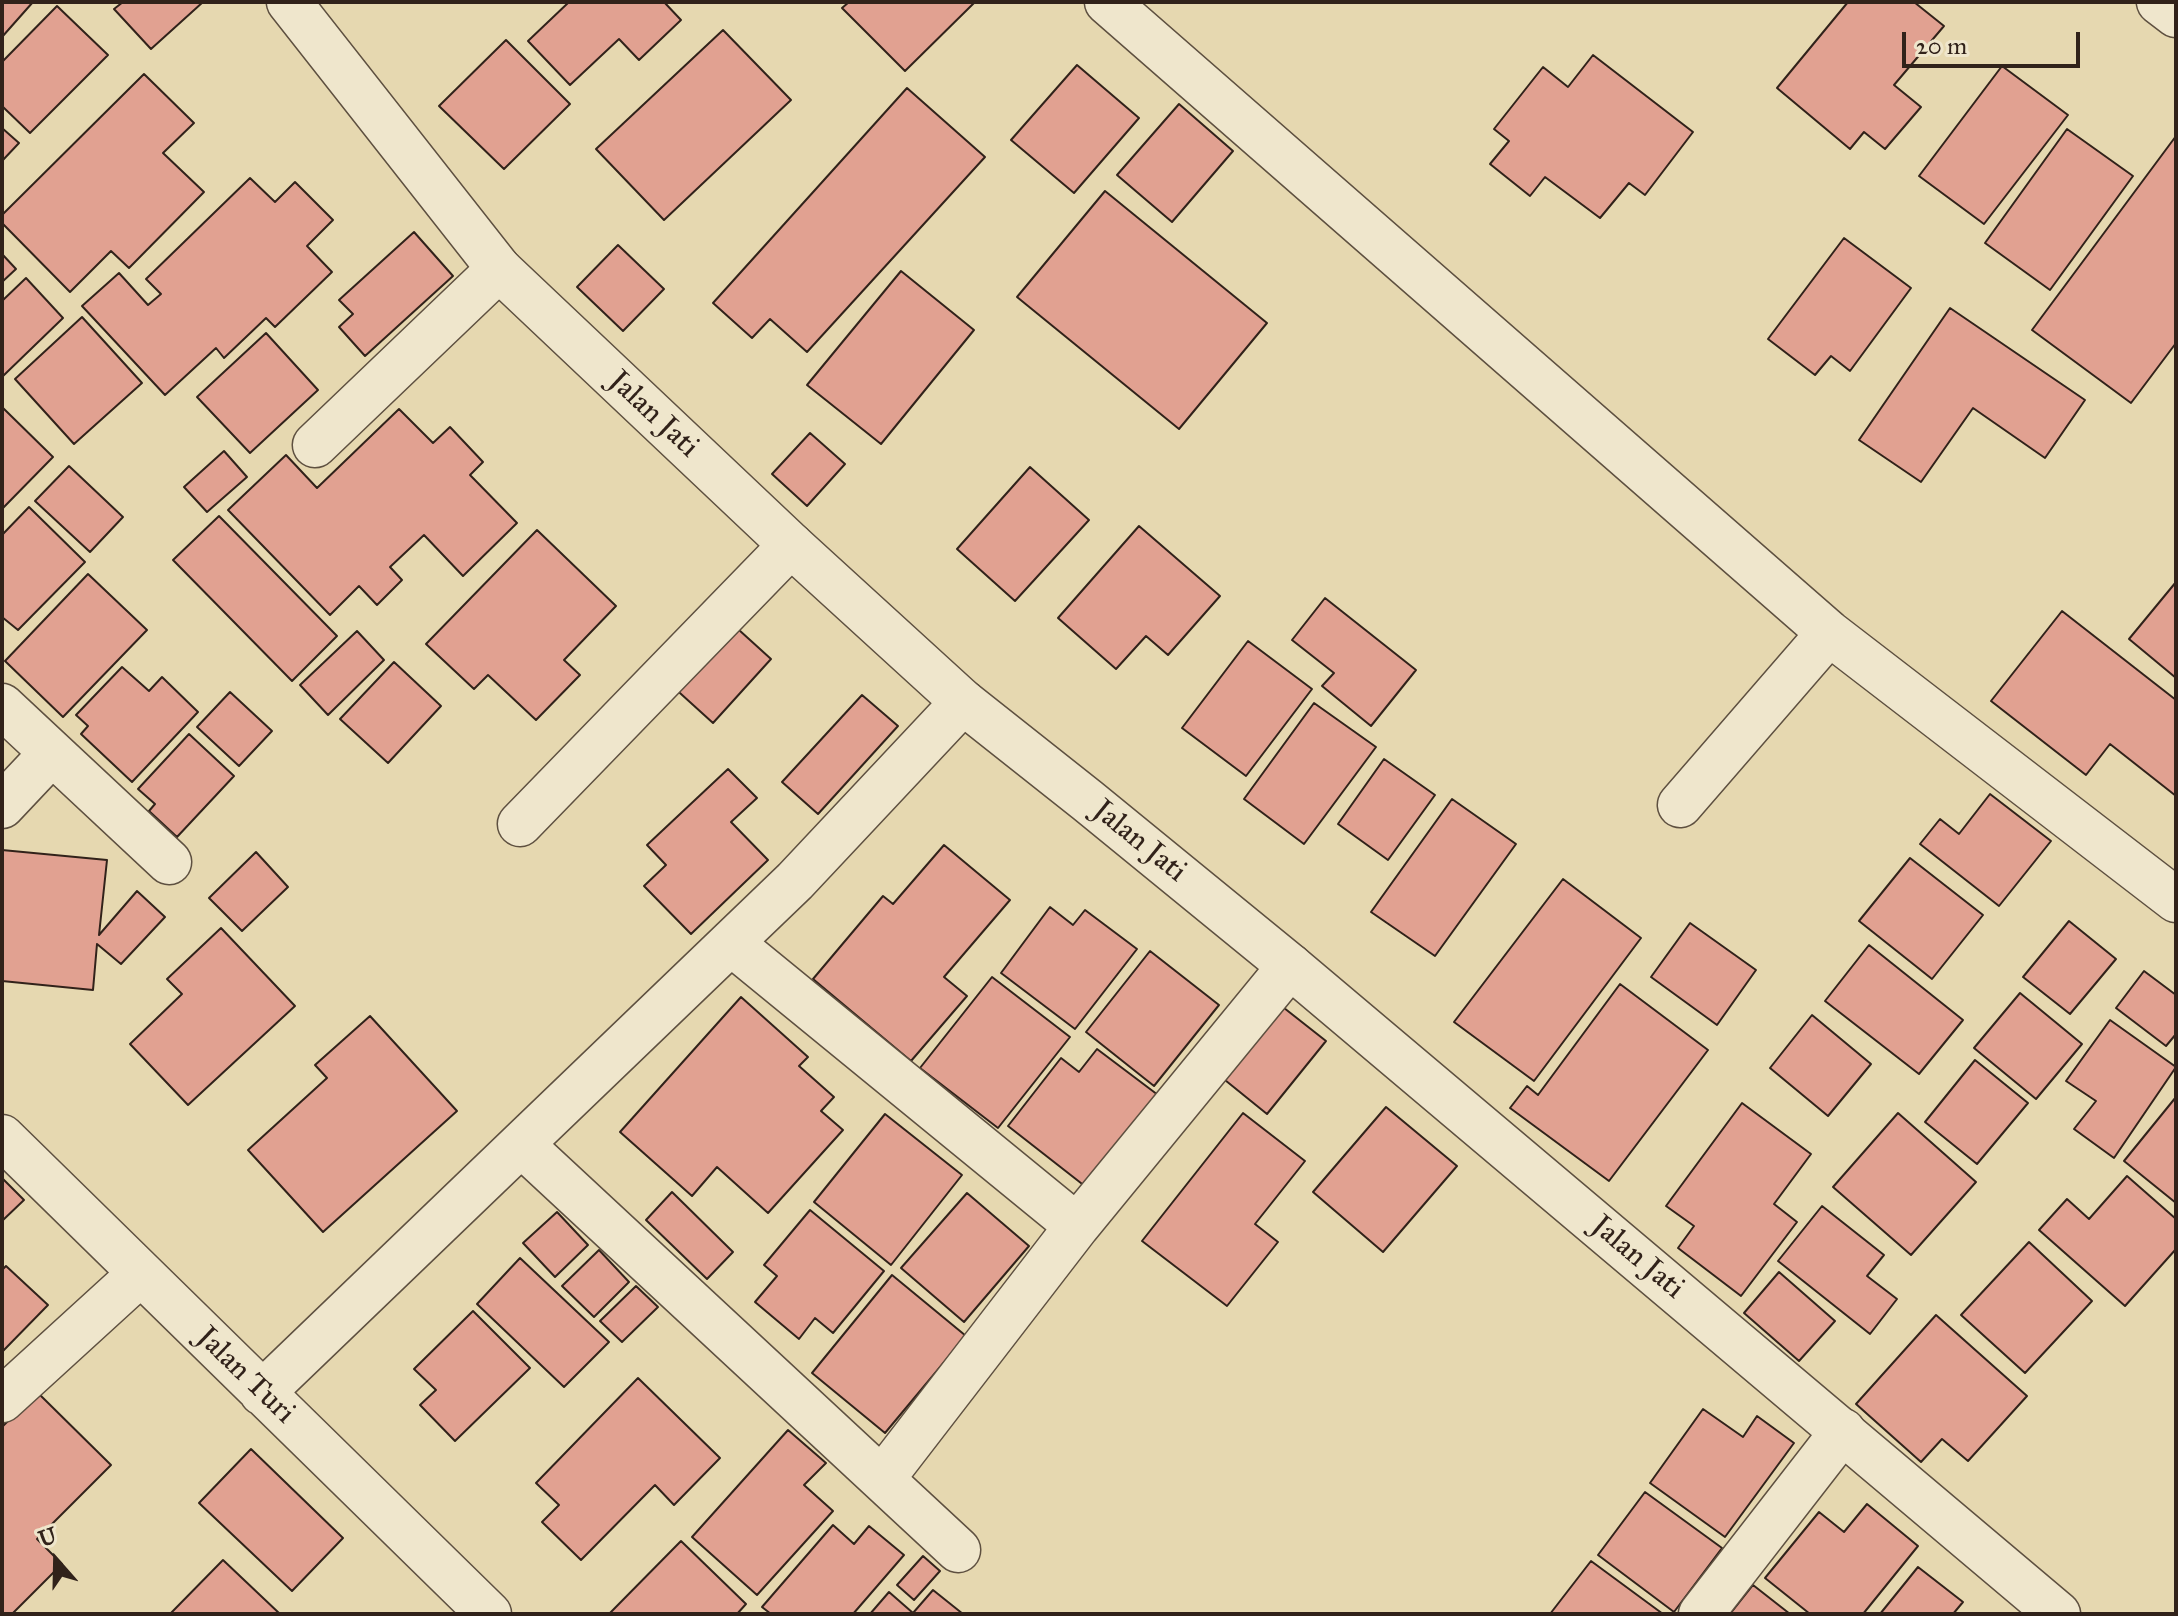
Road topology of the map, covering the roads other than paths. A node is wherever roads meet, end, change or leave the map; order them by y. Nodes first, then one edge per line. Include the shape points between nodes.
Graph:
1 (289, 2) edge
2 (1107, 2) edge
3 (2159, 2) edge
4 (2176, 15) edge
5 (499, 269) junction
6 (315, 445) dead end
7 (791, 545) junction
8 (1829, 633) junction
9 (963, 702) junction
10 (2, 706) edge
11 (52, 753) junction
12 (1680, 805) dead end
13 (2, 806) edge
14 (520, 824) dead end
15 (169, 862) dead end
16 (2172, 888) edge
17 (731, 943) junction
18 (1290, 966) junction
19 (2, 1137) edge
20 (522, 1145) junction
21 (1077, 1226) junction
22 (140, 1274) junction
23 (262, 1393) junction
24 (2, 1400) edge
25 (1843, 1431) junction
26 (882, 1479) junction
27 (958, 1550) dead end
28 (2037, 1607) edge
29 (489, 1614) edge
30 (1701, 1614) edge

1 - 5 street, Jalan Jati
2 - 8 street
3 - 4 street
5 - 6 street
5 - 7 street, Jalan Jati
7 - 9 street, Jalan Jati
7 - 14 street
8 - 12 street
8 - 16 street
9 - 17 street
9 - 18 street, Jalan Jati
10 - 11 street
11 - 13 street
11 - 15 street
17 - 20 street
17 - 21 street
18 - 21 street
18 - 25 street, Jalan Jati
19 - 22 street, Jalan Turi
20 - 23 street
20 - 26 street
21 - 26 street
22 - 23 street, Jalan Turi
22 - 24 street
23 - 29 street, Jalan Turi
25 - 28 street, Jalan Jati
25 - 30 street
26 - 27 street

